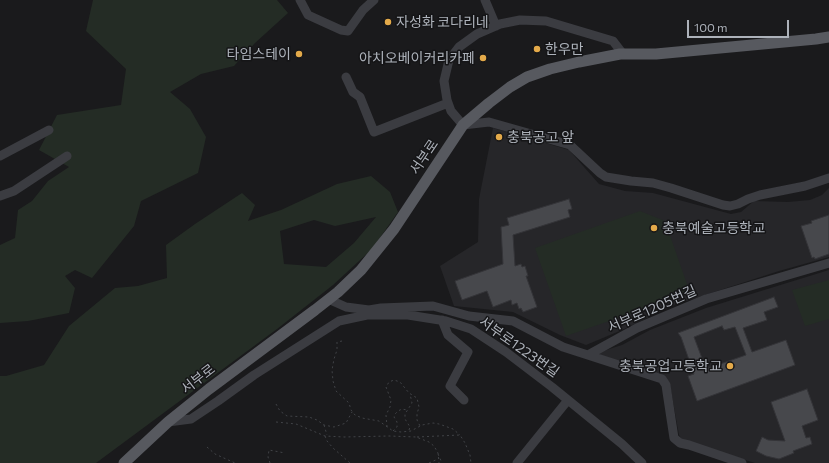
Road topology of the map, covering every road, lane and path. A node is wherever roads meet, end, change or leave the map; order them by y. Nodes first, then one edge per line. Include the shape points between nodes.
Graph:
1 (300, 0) edge
2 (374, 0) edge
3 (485, 0) edge
4 (496, 26) junction
5 (829, 37) edge
6 (623, 54) junction
7 (346, 77) dead end
8 (448, 103) junction
9 (463, 126) junction
10 (49, 130) dead end
11 (0, 156) edge
12 (66, 156) dead end
13 (829, 178) edge
14 (1, 193) edge
15 (829, 263) edge
16 (328, 299) junction
17 (407, 311) junction
18 (442, 320) junction
19 (342, 341) dead end
20 (588, 355) junction
21 (409, 393) junction
22 (464, 400) dead end
23 (568, 400) junction
24 (276, 404) dead end
25 (407, 410) junction
26 (352, 412) junction
27 (168, 422) junction
28 (276, 422) dead end
29 (324, 425) junction
30 (420, 426) junction
31 (387, 427) junction
32 (393, 431) junction
33 (409, 431) junction
34 (460, 435) junction
35 (325, 436) junction
36 (327, 436) junction
37 (416, 437) junction
38 (207, 447) dead end
39 (438, 452) junction
40 (284, 453) dead end
41 (438, 458) junction
42 (124, 463) edge
43 (235, 463) edge
44 (270, 463) edge
45 (350, 463) edge
46 (429, 463) edge
47 (439, 463) edge
48 (442, 463) edge
49 (471, 463) edge
50 (517, 463) edge
51 (642, 463) edge
52 (742, 463) edge

1 - 2 street via 308,16 348,32 363,10
3 - 4 street
4 - 6 street via 520,20 546,22 613,41
4 - 8 street via 477,34 460,47 449,60 444,81
5 - 6 main road, 서부로 via 656,54
6 - 9 main road, 서부로 via 579,62 527,77 494,99
7 - 8 street via 353,92 360,97 374,132
8 - 9 street
9 - 13 street via 489,122 570,146 606,177 653,183 730,206
9 - 16 main road, 서부로 via 376,253
10 - 11 street
12 - 14 street via 14,191
15 - 20 street, 서부로1205번길 via 706,299 637,328
16 - 17 street via 346,307
16 - 27 main road, 서부로
17 - 18 street, 서부로1223번길
17 - 20 street via 433,306 469,316 513,321 563,347
17 - 27 street, 서부로1223번길 via 339,321 191,419
18 - 22 street via 448,335 468,352 450,386
18 - 23 street, 서부로1223번길 via 471,329 506,352
19 - 26 path via 337,342 332,370 333,381 336,391 349,403
20 - 52 street via 662,379 666,385 674,438 680,443
21 - 25 path via 412,402
21 - 30 path via 419,402 417,420
21 - 31 path via 400,382 394,380 386,387 391,400 386,415
23 - 50 street
23 - 51 street, 서부로1223번길
24 - 29 path via 287,416 309,417
25 - 32 path via 402,409 395,414 397,427
25 - 33 path via 405,419 410,427
26 - 29 path via 346,423 334,427
26 - 31 path
27 - 42 main road, 서부로
28 - 35 path via 296,424
29 - 36 path
30 - 33 path
30 - 34 path via 439,424 453,429
31 - 32 path
32 - 33 path
34 - 37 path
34 - 49 path via 466,443
35 - 36 path
35 - 45 path via 333,448
36 - 37 path
37 - 39 path via 429,442
38 - 43 path via 215,454
39 - 41 path
39 - 48 path
40 - 44 path via 269,450
41 - 46 path
41 - 47 path

